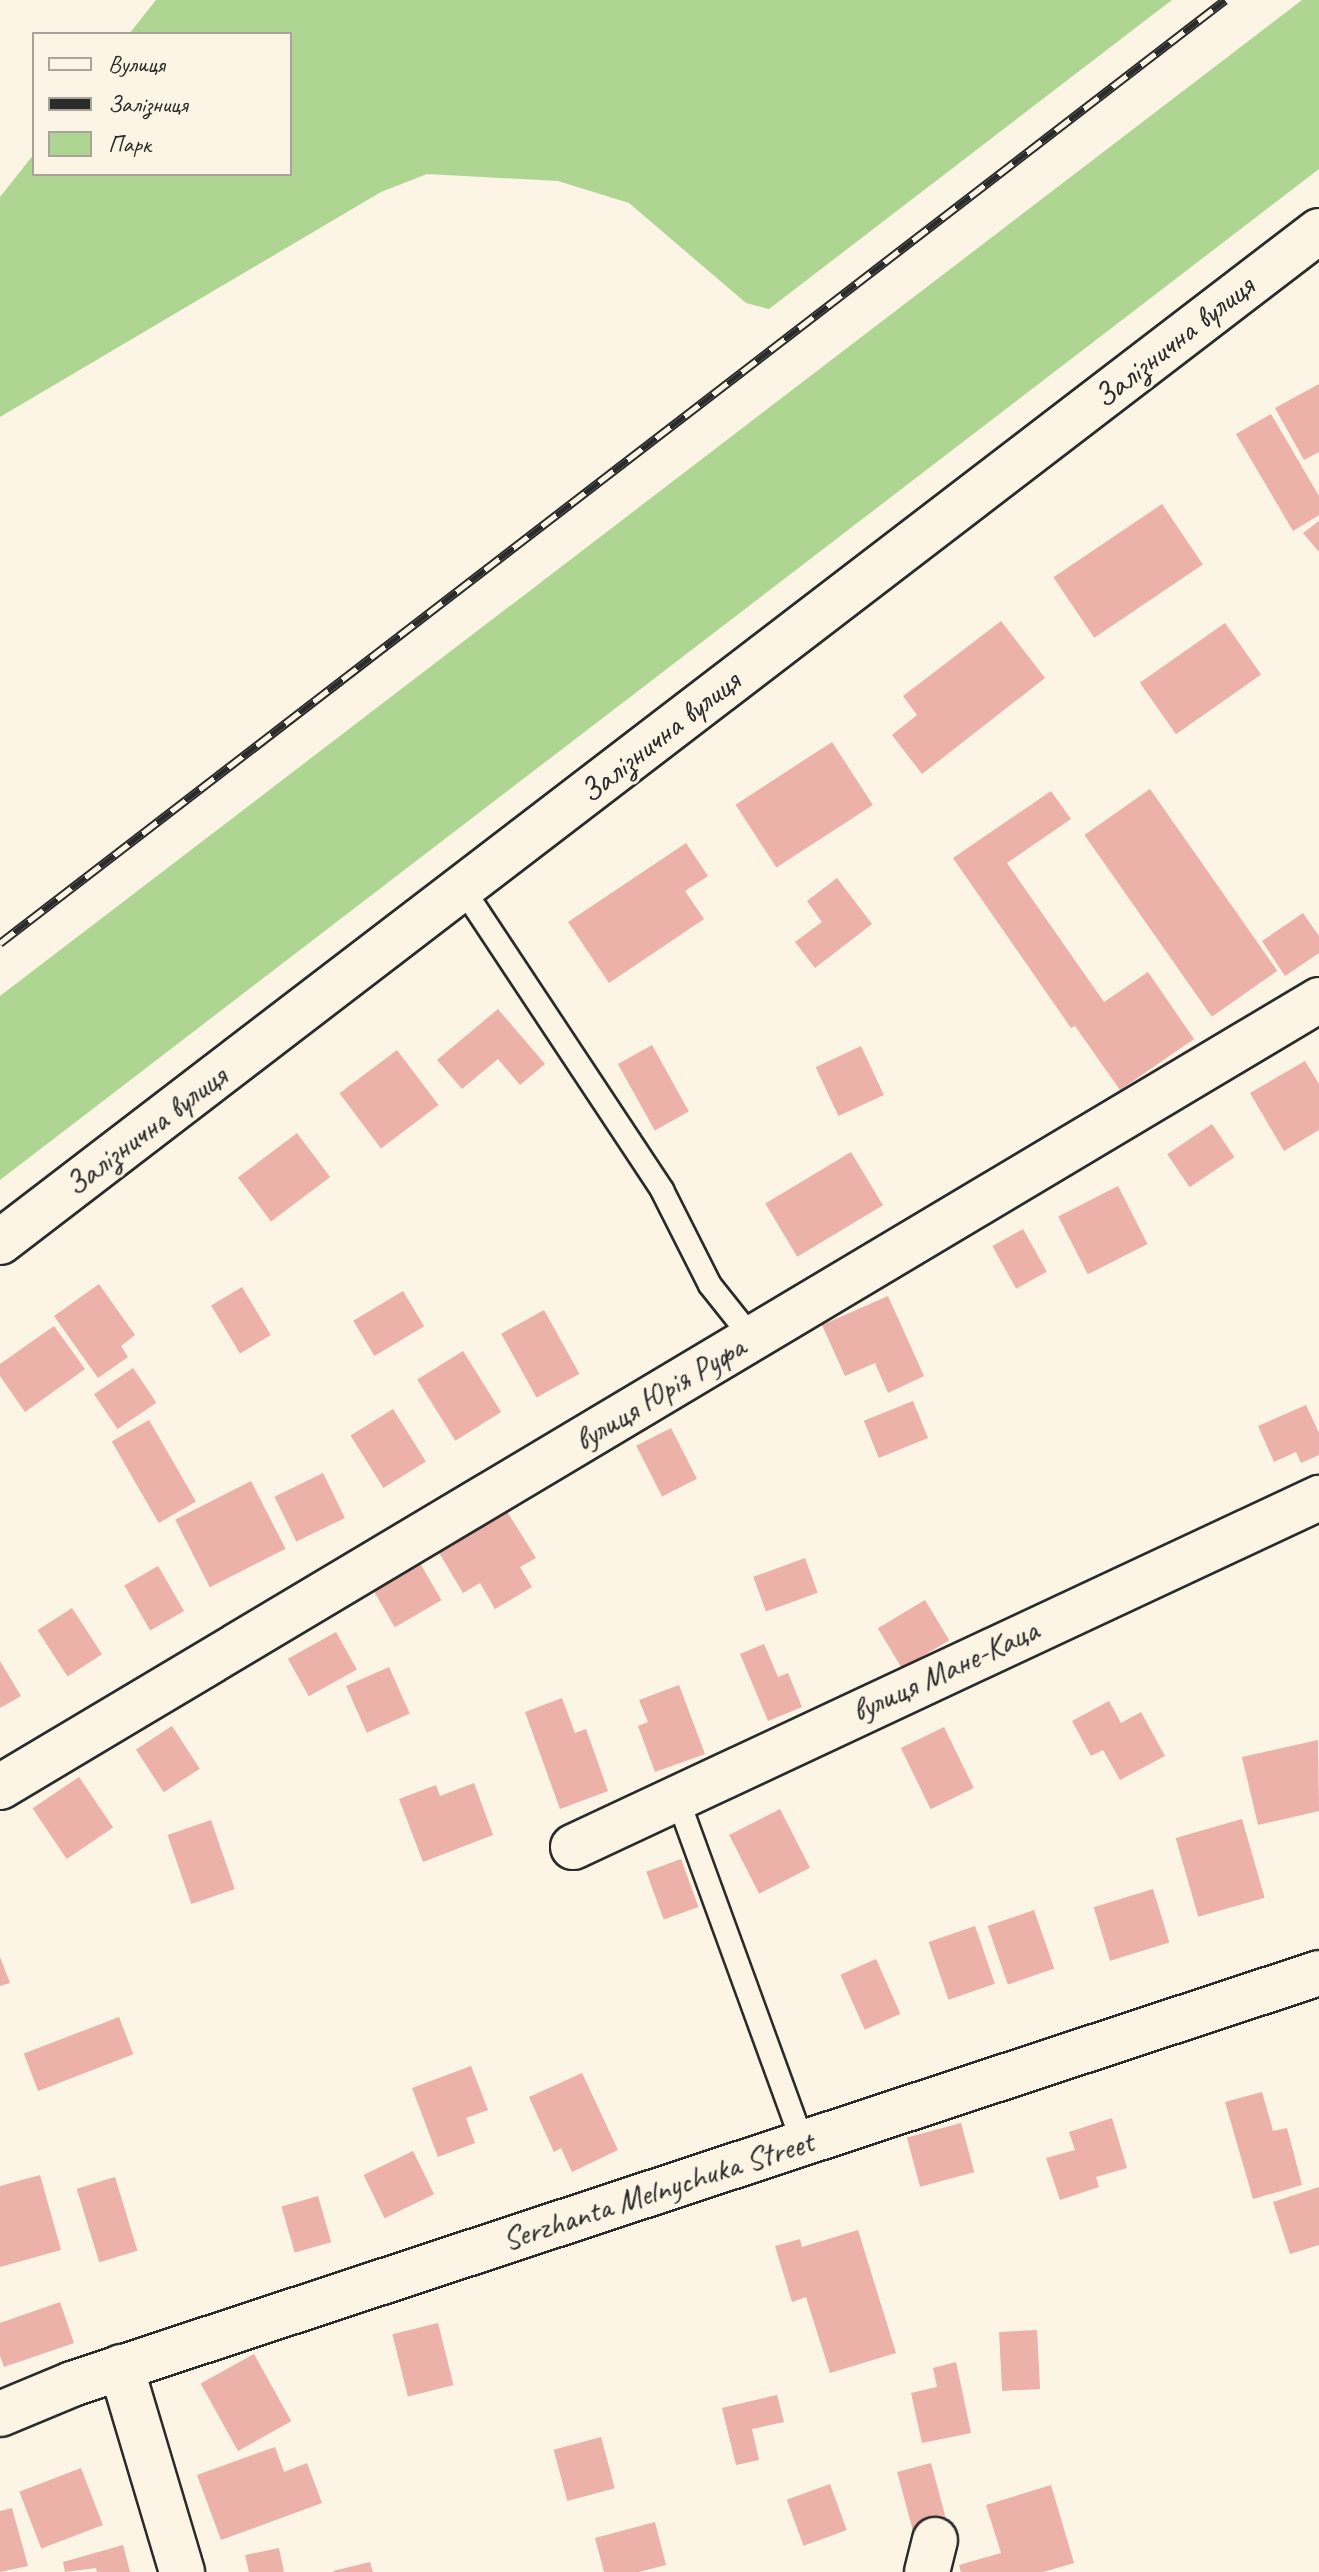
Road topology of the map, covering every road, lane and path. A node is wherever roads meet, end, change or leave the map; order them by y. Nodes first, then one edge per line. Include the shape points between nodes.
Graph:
1 (1319, 231) edge
2 (463, 889) junction
3 (1319, 1000) edge
4 (0, 1242) edge
5 (753, 1339) junction
6 (1319, 1498) edge
7 (0, 1787) edge
8 (677, 1797) junction
9 (573, 1847) dead end
10 (1319, 1973) edge
11 (803, 2143) junction
12 (121, 2367) junction
13 (0, 2414) edge
14 (182, 2572) edge

1 - 2 street, Залізнична вулиця
2 - 4 street, Залізнична вулиця
2 - 5 lane via 662,1190 710,1285
3 - 5 street, вулиця Юрія Руфа
5 - 7 street, вулиця Юрія Руфа
6 - 8 street, вулиця Мане-Каца
8 - 9 street, вулиця Мане-Каца
8 - 11 lane
10 - 11 street, Serzhanta Melnychuka Street
11 - 12 street, Serzhanta Melnychuka Street
12 - 13 street, Serzhanta Melnychuka Street
12 - 14 street

